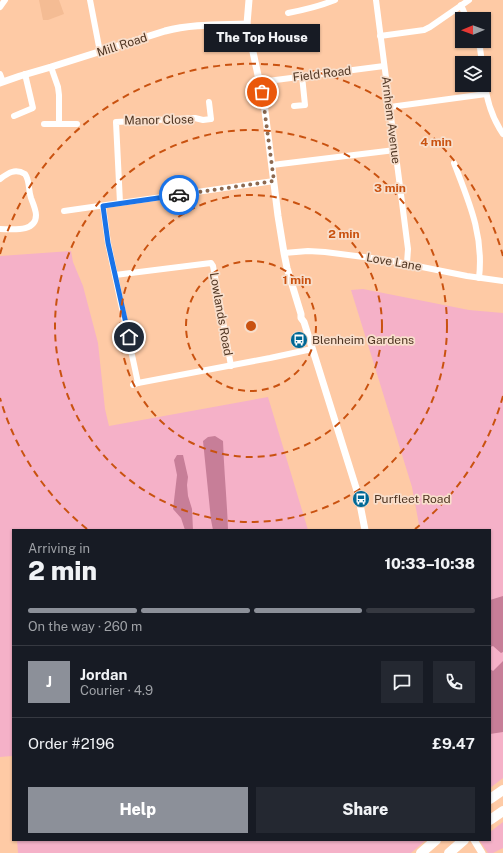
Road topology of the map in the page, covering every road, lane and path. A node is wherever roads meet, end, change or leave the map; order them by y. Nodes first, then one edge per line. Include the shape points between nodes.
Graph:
1 (5, 0) edge
2 (90, 0) edge
3 (249, 0) edge
4 (335, 0) edge
5 (376, 0) edge
6 (469, 0) edge
7 (461, 5) junction
8 (0, 7) edge
9 (464, 12) edge
10 (288, 13) dead end
11 (247, 24) junction
12 (380, 36) junction
13 (100, 52) junction
14 (384, 66) junction
15 (51, 68) junction
16 (0, 74) edge
17 (25, 74) junction
18 (302, 76) junction
19 (1, 82) edge
20 (260, 82) junction
21 (486, 94) joint
22 (209, 102) dead end
23 (294, 106) dead end
24 (390, 107) junction
25 (14, 116) dead end
26 (44, 124) dead end
27 (59, 124) junction
28 (77, 124) dead end
29 (503, 134) edge
30 (395, 150) junction
31 (454, 163) dead end
32 (272, 164) junction
33 (0, 178) edge
34 (274, 181) junction
35 (120, 203) junction
36 (103, 206) junction
37 (64, 211) dead end
38 (0, 229) edge
39 (284, 253) junction
40 (407, 263) junction
41 (115, 275) junction
42 (479, 278) junction
43 (503, 281) edge
44 (312, 349) junction
45 (231, 366) junction
46 (365, 529) edge
47 (503, 790) edge
48 (491, 798) edge
49 (503, 811) edge
50 (491, 819) edge
51 (435, 841) edge
52 (463, 841) edge
53 (475, 842) edge
54 (421, 853) edge
55 (449, 853) edge
56 (482, 853) edge

1 - 8 street
2 - 13 street
3 - 11 street
4 - 10 street
5 - 12 street, Arnhem Avenue
6 - 7 street
7 - 9 street
7 - 12 street via 424,30
11 - 13 street, Mill Road via 178,28
11 - 20 street
12 - 14 street, Arnhem Avenue
13 - 15 street, Mill Road
14 - 18 street, Field Road
14 - 24 street, Arnhem Avenue
15 - 17 street, Mill Road
15 - 27 street via 58,87
16 - 19 street
17 - 19 street, Mill Road
17 - 25 street via 33,108
18 - 20 street, Field Road
18 - 23 street via 306,105
20 - 32 street
21 - 24 street
21 - 29 street
22 - 35 street, Manor Close via 211,119 116,122
24 - 30 street, Arnhem Avenue
26 - 27 street
27 - 28 street
30 - 32 street
30 - 40 street, Arnhem Avenue via 408,249
31 - 42 street via 476,223
32 - 34 street
33 - 38 street via 13,171 24,174 36,216 33,224 25,229
34 - 35 street
34 - 39 street
35 - 36 street
36 - 37 street
36 - 41 street
39 - 40 street, Love Lane via 325,252
39 - 44 street
40 - 42 street, Love Lane
41 - 45 street, Lowlands Road via 211,263
41 - 45 street via 135,384
42 - 43 street, Love Lane
44 - 45 street
44 - 46 street via 358,494
47 - 48 highway
49 - 50 highway
51 - 54 highway
52 - 55 highway
53 - 56 street

